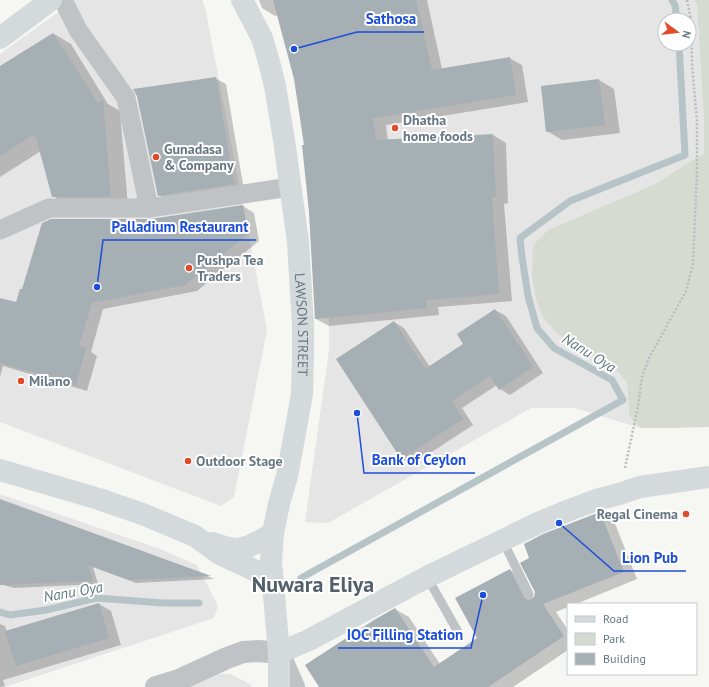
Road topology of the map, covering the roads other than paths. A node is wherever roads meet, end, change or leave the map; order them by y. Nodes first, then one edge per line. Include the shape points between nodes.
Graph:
1 (51, 0) edge
2 (63, 0) edge
3 (242, 0) edge
4 (0, 38) edge
5 (290, 187) junction
6 (149, 208) junction
7 (0, 230) edge
8 (0, 470) edge
9 (709, 477) edge
10 (274, 533) junction
11 (195, 536) junction
12 (503, 540) junction
13 (427, 577) junction
14 (272, 580) junction
15 (529, 594) dead end
16 (458, 632) dead end
17 (279, 653) junction
18 (156, 687) edge
19 (279, 687) edge
20 (294, 687) edge

1 - 4 main road
2 - 6 street via 78,30 126,98
3 - 5 main road, LAWSON STREET via 262,38 269,62 280,112
5 - 6 street
5 - 10 main road, LAWSON STREET via 298,242 303,325 302,387 287,476
6 - 7 street via 49,208
8 - 11 main road via 99,499
9 - 12 main road via 640,487 596,500
10 - 11 main road via 238,549 223,547
10 - 14 main road, LAWSON STREET
11 - 14 main road via 218,553
12 - 13 main road
12 - 15 lane
13 - 16 lane
13 - 17 main road via 309,640
14 - 17 main road, LAWSON STREET
17 - 18 street via 259,650 243,652 179,680
17 - 19 main road, LAWSON STREET
17 - 20 street

